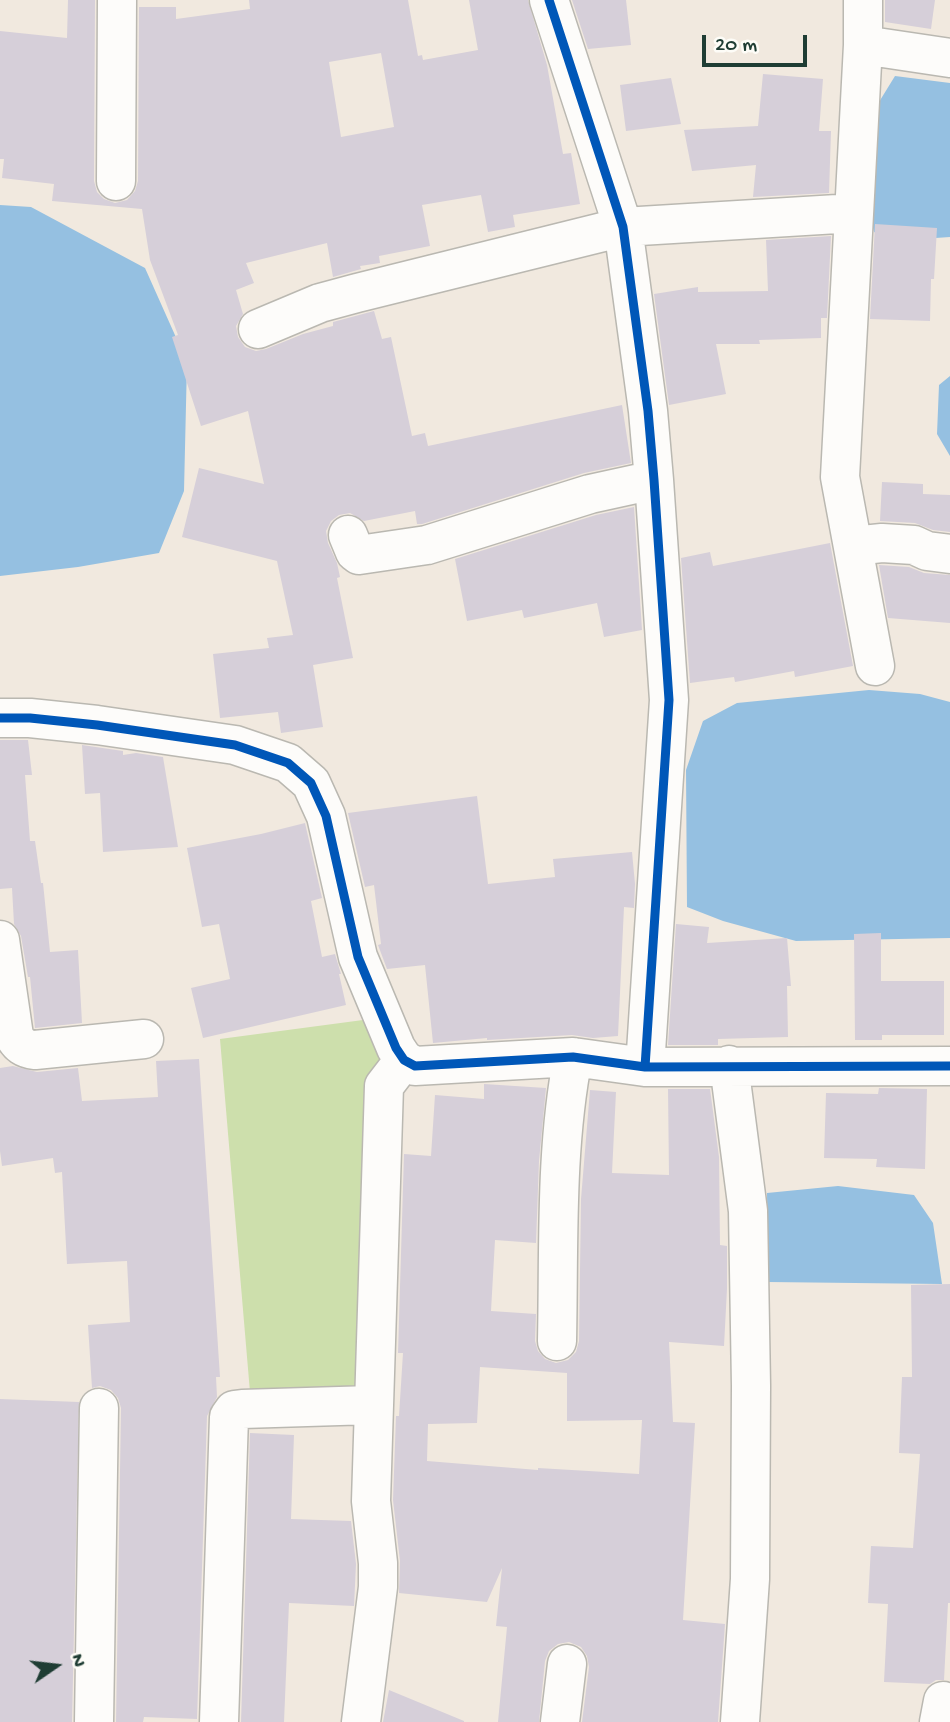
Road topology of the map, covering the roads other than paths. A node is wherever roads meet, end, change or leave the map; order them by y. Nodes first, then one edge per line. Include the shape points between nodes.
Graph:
1 (117, 0) edge
2 (549, 0) edge
3 (863, 0) edge
4 (863, 45) junction
5 (950, 58) edge
6 (116, 181) dead end
7 (854, 213) junction
8 (623, 227) junction
9 (258, 329) dead end
10 (654, 480) junction
11 (348, 536) dead end
12 (853, 546) junction
13 (950, 554) edge
14 (875, 666) dead end
15 (0, 718) edge
16 (0, 940) edge
17 (144, 1039) dead end
18 (573, 1056) junction
19 (404, 1060) junction
20 (729, 1065) junction
21 (950, 1066) edge
22 (645, 1067) junction
23 (557, 1341) dead end
24 (372, 1405) junction
25 (99, 1408) dead end
26 (567, 1664) dead end
27 (93, 1722) edge
28 (219, 1722) edge
29 (361, 1722) edge
30 (561, 1722) edge
31 (740, 1722) edge

1 - 6 street
2 - 8 street
3 - 4 street
4 - 5 street
4 - 7 street
7 - 8 street
7 - 12 street via 840,477
8 - 9 street via 320,303
8 - 10 street
10 - 11 street via 590,494 427,545 359,555
10 - 22 street via 669,700
12 - 13 street via 914,545
12 - 14 street
15 - 19 street via 97,725 235,745 288,763 311,783 326,816 358,957
16 - 17 street via 18,1044 35,1050
18 - 19 street via 415,1066
18 - 22 street
18 - 23 street via 562,1150
19 - 24 street via 384,1086
20 - 21 street
20 - 22 street
20 - 31 street via 749,1251 750,1579
24 - 28 street via 242,1409 229,1416
24 - 29 street via 370,1501 378,1587
25 - 27 street
26 - 30 street

